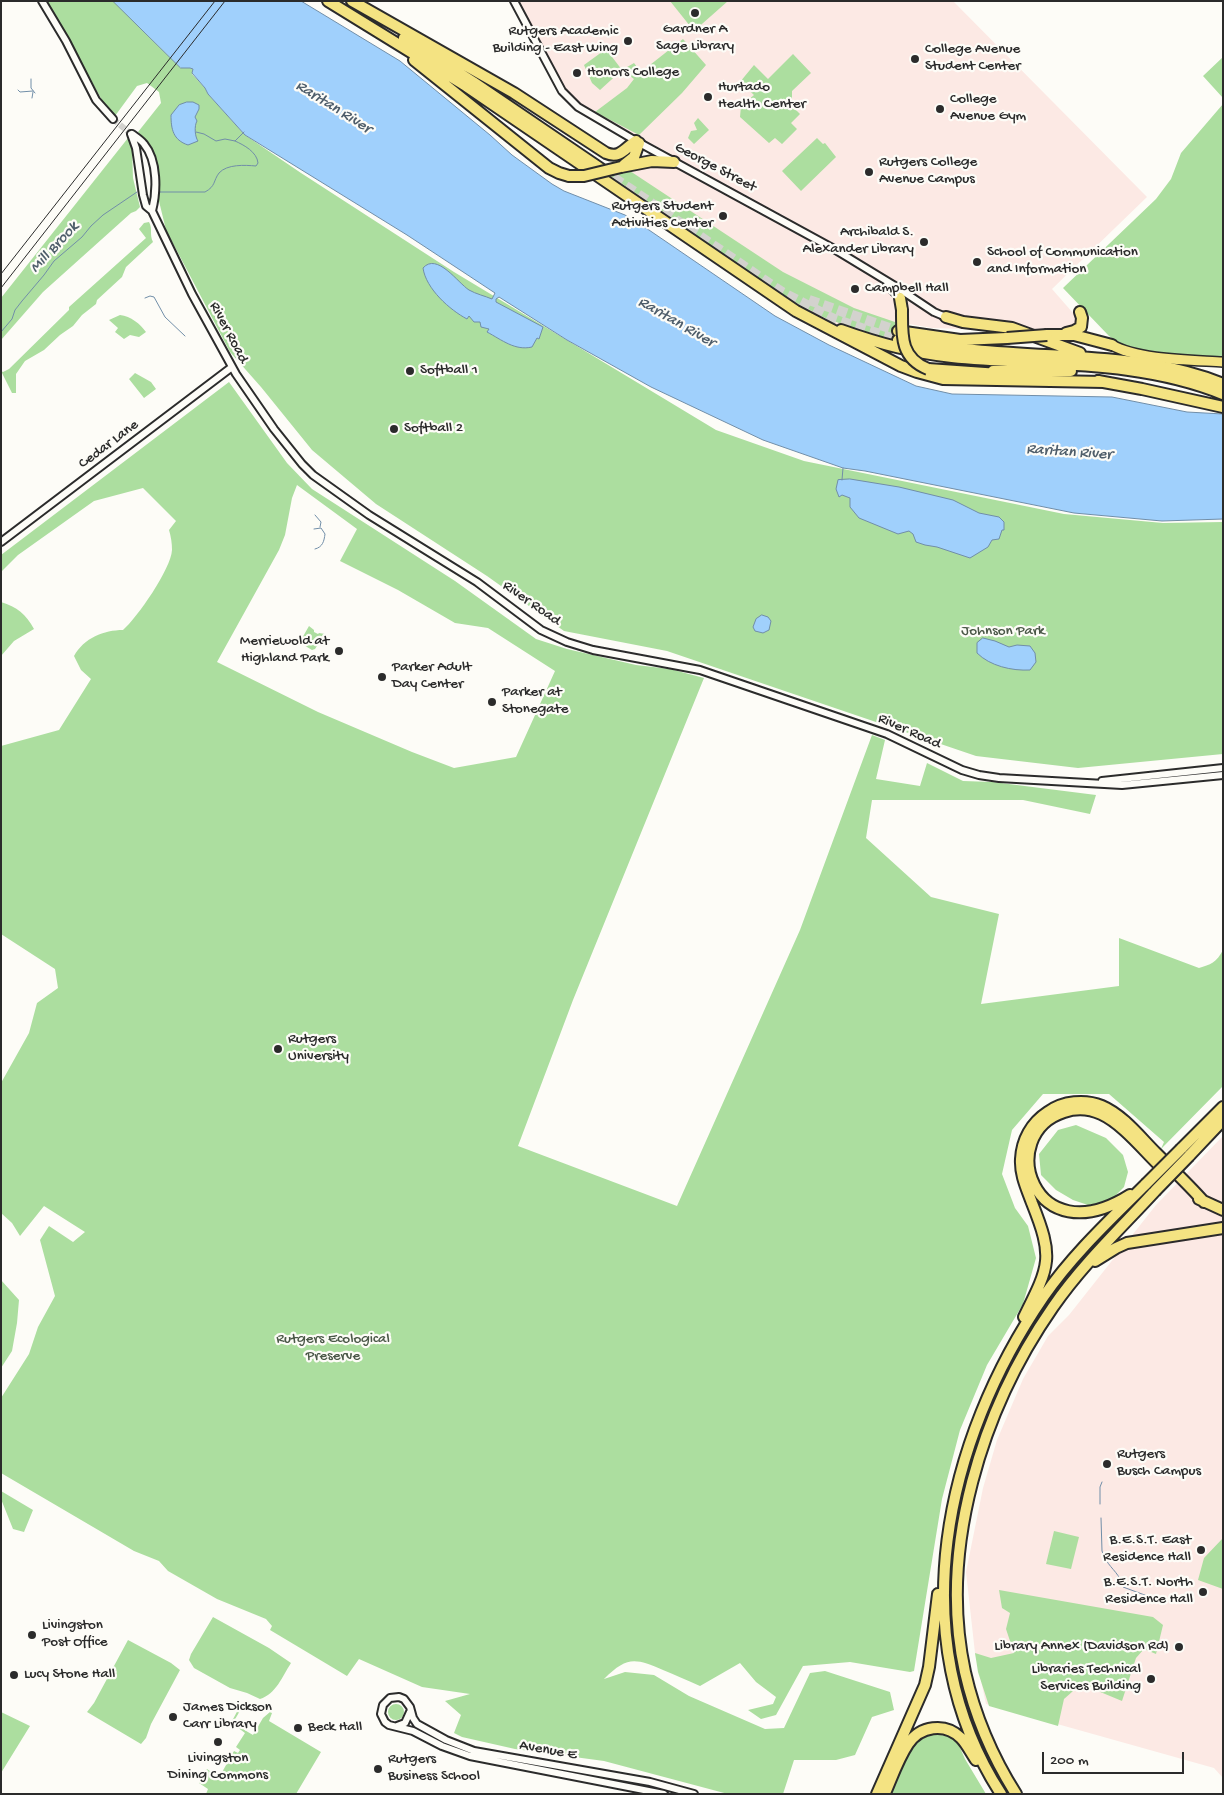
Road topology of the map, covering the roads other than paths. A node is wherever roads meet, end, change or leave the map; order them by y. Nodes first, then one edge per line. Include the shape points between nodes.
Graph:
1 (42, 1) edge
2 (328, 1) edge
3 (344, 1) edge
4 (352, 1) edge
5 (514, 1) edge
6 (380, 32) junction
7 (113, 118) tunnel mouth
8 (638, 142) junction
9 (635, 161) junction
10 (674, 162) junction
11 (601, 169) tunnel mouth
12 (152, 211) junction
13 (878, 277) junction
14 (900, 298) joint
15 (796, 311) junction
16 (1080, 312) dead end
17 (946, 317) joint
18 (1062, 334) junction
19 (1112, 345) joint
20 (1102, 359) junction
21 (1223, 362) edge
22 (232, 367) junction
23 (967, 371) junction
24 (1169, 376) junction
25 (1104, 382) junction
26 (1220, 389) edge
27 (1223, 407) edge
28 (1, 542) edge
29 (1223, 768) edge
30 (1223, 776) edge
31 (1086, 783) junction
32 (1223, 1107) edge
33 (1223, 1120) edge
34 (1185, 1152) junction
35 (1145, 1185) junction
36 (1204, 1202) junction
37 (1223, 1210) edge
38 (1223, 1228) edge
39 (1080, 1272) junction
40 (1018, 1336) junction
41 (946, 1554) junction
42 (411, 1712) junction
43 (397, 1726) junction
44 (991, 1777) junction
45 (664, 1794) edge
46 (694, 1794) edge
47 (877, 1794) edge
48 (884, 1794) edge
49 (1001, 1794) edge
50 (1016, 1794) edge

1 - 7 street via 96,100
2 - 6 highway
3 - 11 highway via 473,82
4 - 8 highway via 514,93 606,153 618,155
5 - 8 street, George Street via 567,97 581,109
6 - 9 highway, bridge via 549,168 569,176 584,176
6 - 15 highway via 480,96
8 - 9 highway
8 - 10 street, George Street
9 - 10 highway
10 - 13 street, George Street via 834,249
12 - 12 street, River Road via 155,182 151,158 144,144 131,134 141,189 146,206
12 - 22 street, River Road
13 - 14 street
13 - 17 street, George Street
14 - 23 highway, bridge via 902,335 914,361 928,368
15 - 24 highway via 865,339 918,352 1109,367
15 - 25 highway via 901,366 930,376
16 - 18 highway via 1081,327
17 - 20 highway via 1012,328 1072,352
18 - 19 highway
18 - 20 highway, bridge via 960,340 898,335 947,347
19 - 21 main road via 1125,351 1154,356
20 - 26 highway via 1178,368
22 - 28 street, Cedar Lane
22 - 31 street, River Road via 274,429 313,475 553,636 586,648 700,670 887,734 979,775
23 - 24 highway
23 - 25 highway
24 - 26 highway
25 - 27 highway
29 - 31 street, River Road
30 - 31 street, River Road via 1122,785
32 - 34 highway
33 - 34 highway
34 - 35 highway, bridge
34 - 39 highway, bridge via 1155,1191
35 - 36 highway via 1119,1202 1094,1212 1077,1213 1058,1208 1041,1196 1033,1183 1029,1161 1034,1138 1046,1123 1062,1113 1078,1110 1097,1112 1116,1123 1178,1184
35 - 40 highway via 1073,1260
36 - 37 highway
36 - 40 highway via 1111,1110 1076,1102 1045,1113 1029,1130 1021,1162 1024,1182 1045,1236 1047,1264 1041,1284 1019,1326
38 - 39 highway via 1127,1243
39 - 50 highway via 1030,1342 996,1410 974,1475 960,1551 957,1612 965,1671 980,1725
40 - 41 highway via 985,1402 967,1451
41 - 44 highway via 944,1618 950,1666 968,1727
41 - 47 highway via 940,1570 925,1685
42 - 43 street via 405,1723
42 - 43 street, Avenue E via 407,1702 399,1697 386,1701 381,1709 383,1718 389,1725
42 - 46 street, Avenue E via 423,1728 474,1751 650,1782
43 - 45 street, Avenue E via 482,1760
44 - 48 highway via 958,1735 945,1728 931,1728 918,1733 910,1741
44 - 49 highway

